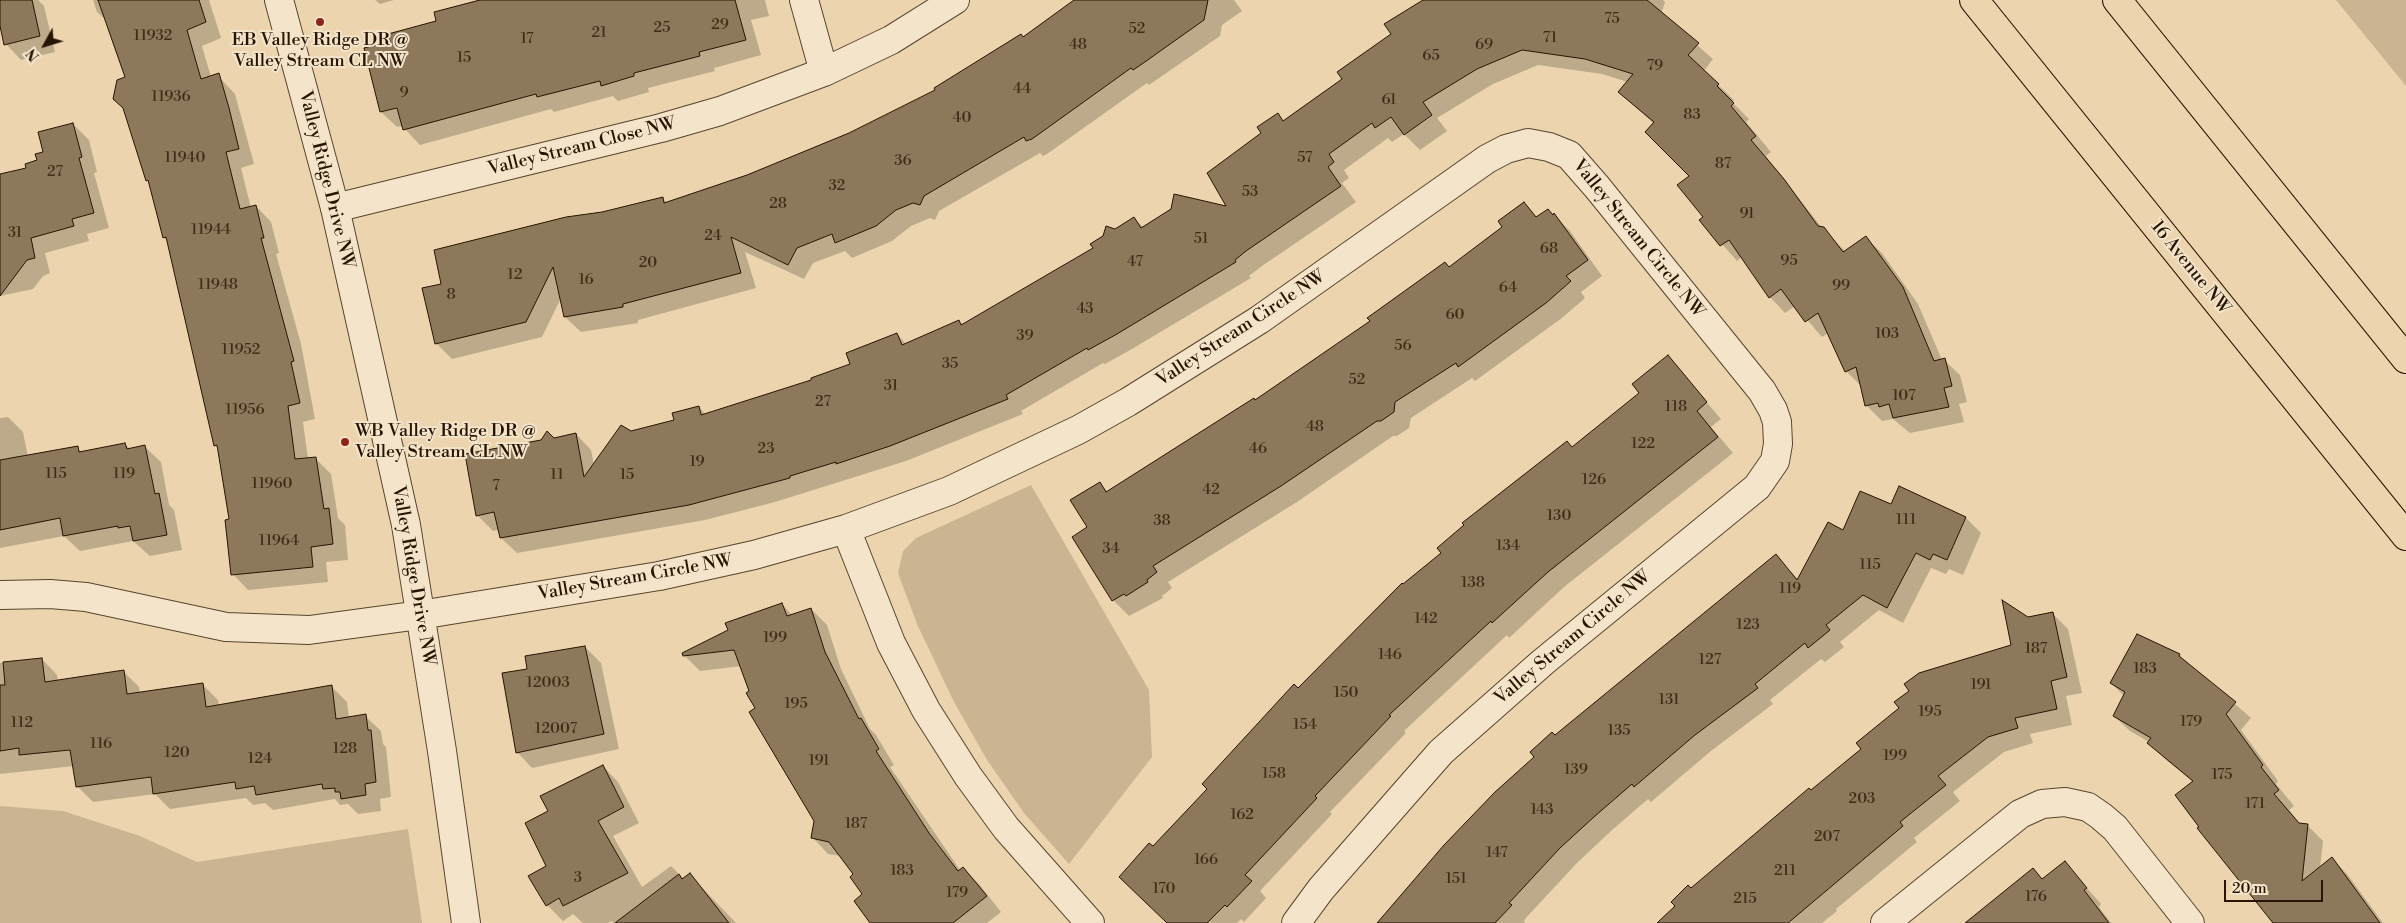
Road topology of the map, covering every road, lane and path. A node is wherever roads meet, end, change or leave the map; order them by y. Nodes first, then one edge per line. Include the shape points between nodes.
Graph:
1 (279, 0) edge
2 (804, 0) edge
3 (955, 0) edge
4 (1974, 0) edge
5 (2117, 0) edge
6 (824, 72) junction
7 (335, 208) junction
8 (2406, 359) edge
9 (846, 529) junction
10 (2406, 536) edge
11 (0, 594) edge
12 (420, 615) junction
13 (466, 923) edge
14 (1090, 923) edge
15 (1296, 923) edge
16 (1885, 923) edge
17 (2190, 923) edge

1 - 7 street, Valley Ridge Drive NW
2 - 6 street
3 - 6 street, Valley Stream Close NW via 891,40
4 - 10 highway, 16 Avenue NW
5 - 8 highway
6 - 7 street, Valley Stream Close NW via 720,111 661,128
7 - 12 street, Valley Ridge Drive NW via 406,525
9 - 12 street, Valley Stream Circle NW via 714,565
9 - 14 street via 891,643 926,710 1006,828
9 - 15 street, Valley Stream Circle NW via 949,491 1078,430 1128,402 1259,320 1487,159 1506,149 1528,143 1569,155 1762,391 1777,422 1775,461 1757,487 1543,662 1441,752 1321,889
11 - 12 street, Valley Stream Circle NW via 86,597 226,627 309,630
12 - 13 street, Valley Ridge Drive NW
16 - 17 street via 2020,814 2042,804 2056,802 2077,804 2102,816

